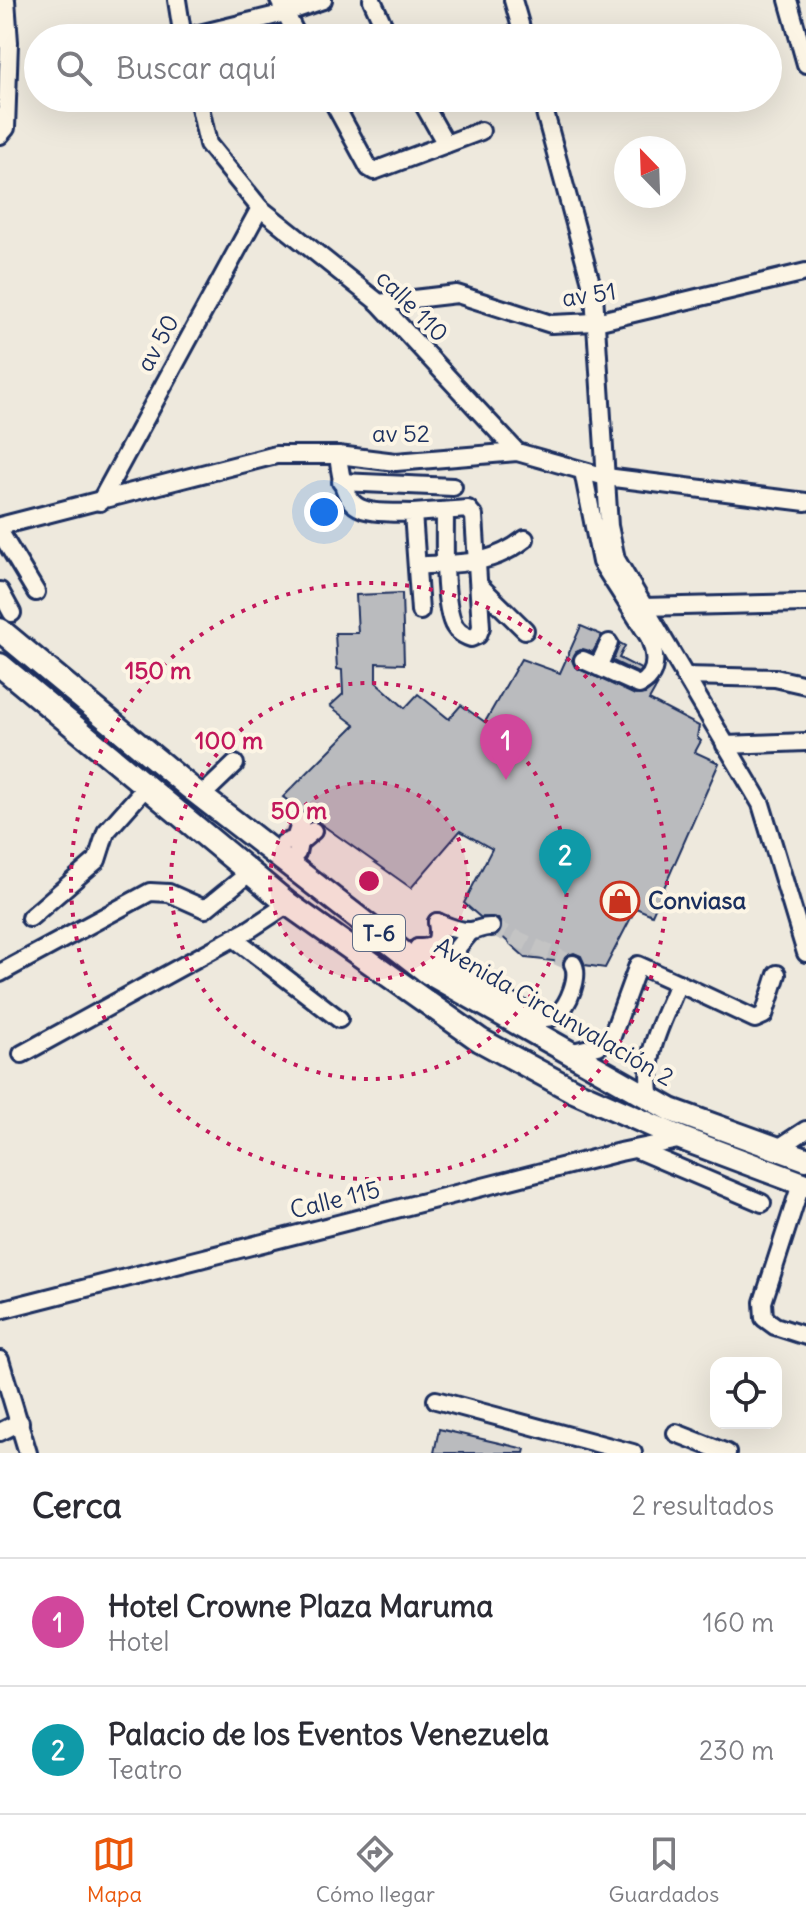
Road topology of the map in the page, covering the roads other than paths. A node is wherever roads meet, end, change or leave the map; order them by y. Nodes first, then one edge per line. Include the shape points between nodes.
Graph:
1 (6, 0) edge
2 (177, 0) edge
3 (323, 0) edge
4 (372, 0) edge
5 (513, 0) edge
6 (790, 0) edge
7 (282, 6) edge
8 (806, 11) edge
9 (181, 24) edge
10 (226, 24) edge
11 (291, 24) edge
12 (383, 24) edge
13 (520, 24) edge
14 (5, 41) edge
15 (806, 64) edge
16 (201, 112) edge
17 (339, 112) edge
18 (428, 112) edge
19 (545, 112) edge
20 (481, 131) dead end
21 (0, 135) edge
22 (446, 144) junction
23 (260, 208) junction
24 (806, 272) edge
25 (379, 303) junction
26 (596, 322) junction
27 (517, 452) junction
28 (338, 455) junction
29 (583, 471) junction
30 (606, 477) junction
31 (341, 482) junction
32 (453, 487) dead end
33 (100, 502) junction
34 (806, 502) edge
35 (445, 511) junction
36 (413, 513) junction
37 (0, 529) edge
38 (525, 539) dead end
39 (477, 562) junction
40 (445, 564) junction
41 (417, 566) junction
42 (479, 585) junction
43 (0, 591) edge
44 (36, 592) dead end
45 (806, 603) edge
46 (643, 607) junction
47 (420, 611) dead end
48 (6, 622) edge
49 (525, 630) dead end
50 (609, 643) dead end
51 (0, 665) edge
52 (684, 676) junction
53 (806, 685) edge
54 (806, 742) edge
55 (725, 745) junction
56 (235, 764) dead end
57 (146, 787) junction
58 (211, 787) dead end
59 (307, 826) dead end
60 (291, 848) dead end
61 (249, 873) junction
62 (288, 904) junction
63 (30, 918) dead end
64 (491, 927) tunnel mouth
65 (471, 931) junction
66 (234, 938) junction
67 (806, 953) edge
68 (573, 964) dead end
69 (457, 971) junction
70 (0, 973) edge
71 (777, 974) dead end
72 (678, 983) junction
73 (339, 1019) dead end
74 (569, 1053) junction
75 (22, 1054) dead end
76 (651, 1099) junction
77 (806, 1130) edge
78 (683, 1139) junction
79 (635, 1149) junction
80 (777, 1149) junction
81 (806, 1159) edge
82 (804, 1184) edge
83 (762, 1203) dead end
84 (0, 1310) edge
85 (806, 1336) edge
86 (0, 1360) edge
87 (436, 1400) dead end
88 (20, 1422) junction
89 (0, 1432) edge
90 (676, 1433) dead end
91 (28, 1453) edge
92 (633, 1453) edge
93 (727, 1453) edge

1 - 14 street
2 - 9 street
3 - 7 street
4 - 12 street
5 - 13 street
6 - 8 street
6 - 15 street
7 - 10 street
7 - 11 street
14 - 21 street via 6,128
16 - 23 street, calle 110 via 208,144
17 - 22 street via 374,171
18 - 22 street
19 - 26 street via 594,294
20 - 22 street
23 - 25 street, calle 110
23 - 33 street, av 50
24 - 26 street, av 51
25 - 26 street, av 51 via 457,294 551,324
25 - 27 street, calle 110
26 - 30 street
27 - 28 street, av 52 via 396,462
27 - 29 street, av 52
28 - 31 street
28 - 33 street, av 52 via 276,455
29 - 30 street, av 52
29 - 50 street via 601,562 655,651 645,682 639,685 590,664
30 - 34 street, av 52
30 - 46 street via 616,559
31 - 32 street
31 - 36 street via 360,509
33 - 37 street, av 52
35 - 36 street
35 - 39 street via 472,512
35 - 40 street
36 - 41 street
37 - 44 street
38 - 39 street via 508,552
39 - 40 street
39 - 42 street
40 - 41 street
40 - 42 street via 451,618 471,638 481,627
41 - 47 street
42 - 49 street
43 - 48 street
45 - 46 street
46 - 52 street
48 - 74 highway, Avenida Circunvalación 2 / T-6 via 188,786 429,973
51 - 57 highway, Avenida Circunvalación 2 / T-6
52 - 53 street via 775,678
52 - 55 street
54 - 55 street
55 - 67 street via 761,804
56 - 58 street
57 - 61 highway, Avenida Circunvalación 2 / T-6
57 - 63 street via 106,832 97,860
59 - 60 street
61 - 62 highway, Avenida Circunvalación 2 / T-6
61 - 70 street via 205,909 169,893 150,892
62 - 66 street
62 - 78 highway, Avenida Circunvalación 2 / T-6 via 480,1040 574,1091
64 - 65 street
65 - 69 street via 457,948
65 - 69 street via 437,922 436,944 418,948
66 - 73 street
66 - 75 street
68 - 69 street via 576,977 565,1005 548,1019 537,1018
71 - 72 street via 764,1015 755,1019
72 - 74 street via 638,965 611,1039
72 - 76 street via 649,1054
74 - 76 highway, Avenida Circunvalación 2 / T-6
76 - 80 highway, Avenida Circunvalación 2 / T-6
77 - 80 street
78 - 79 street, Calle 115
78 - 82 highway, Avenida Circunvalación 2 / T-6
79 - 83 street
79 - 84 street, Calle 115
80 - 81 highway, Avenida Circunvalación 2 / T-6
82 - 85 street via 763,1302 764,1318
86 - 88 street
87 - 92 street
88 - 89 street
88 - 91 street
90 - 93 street

